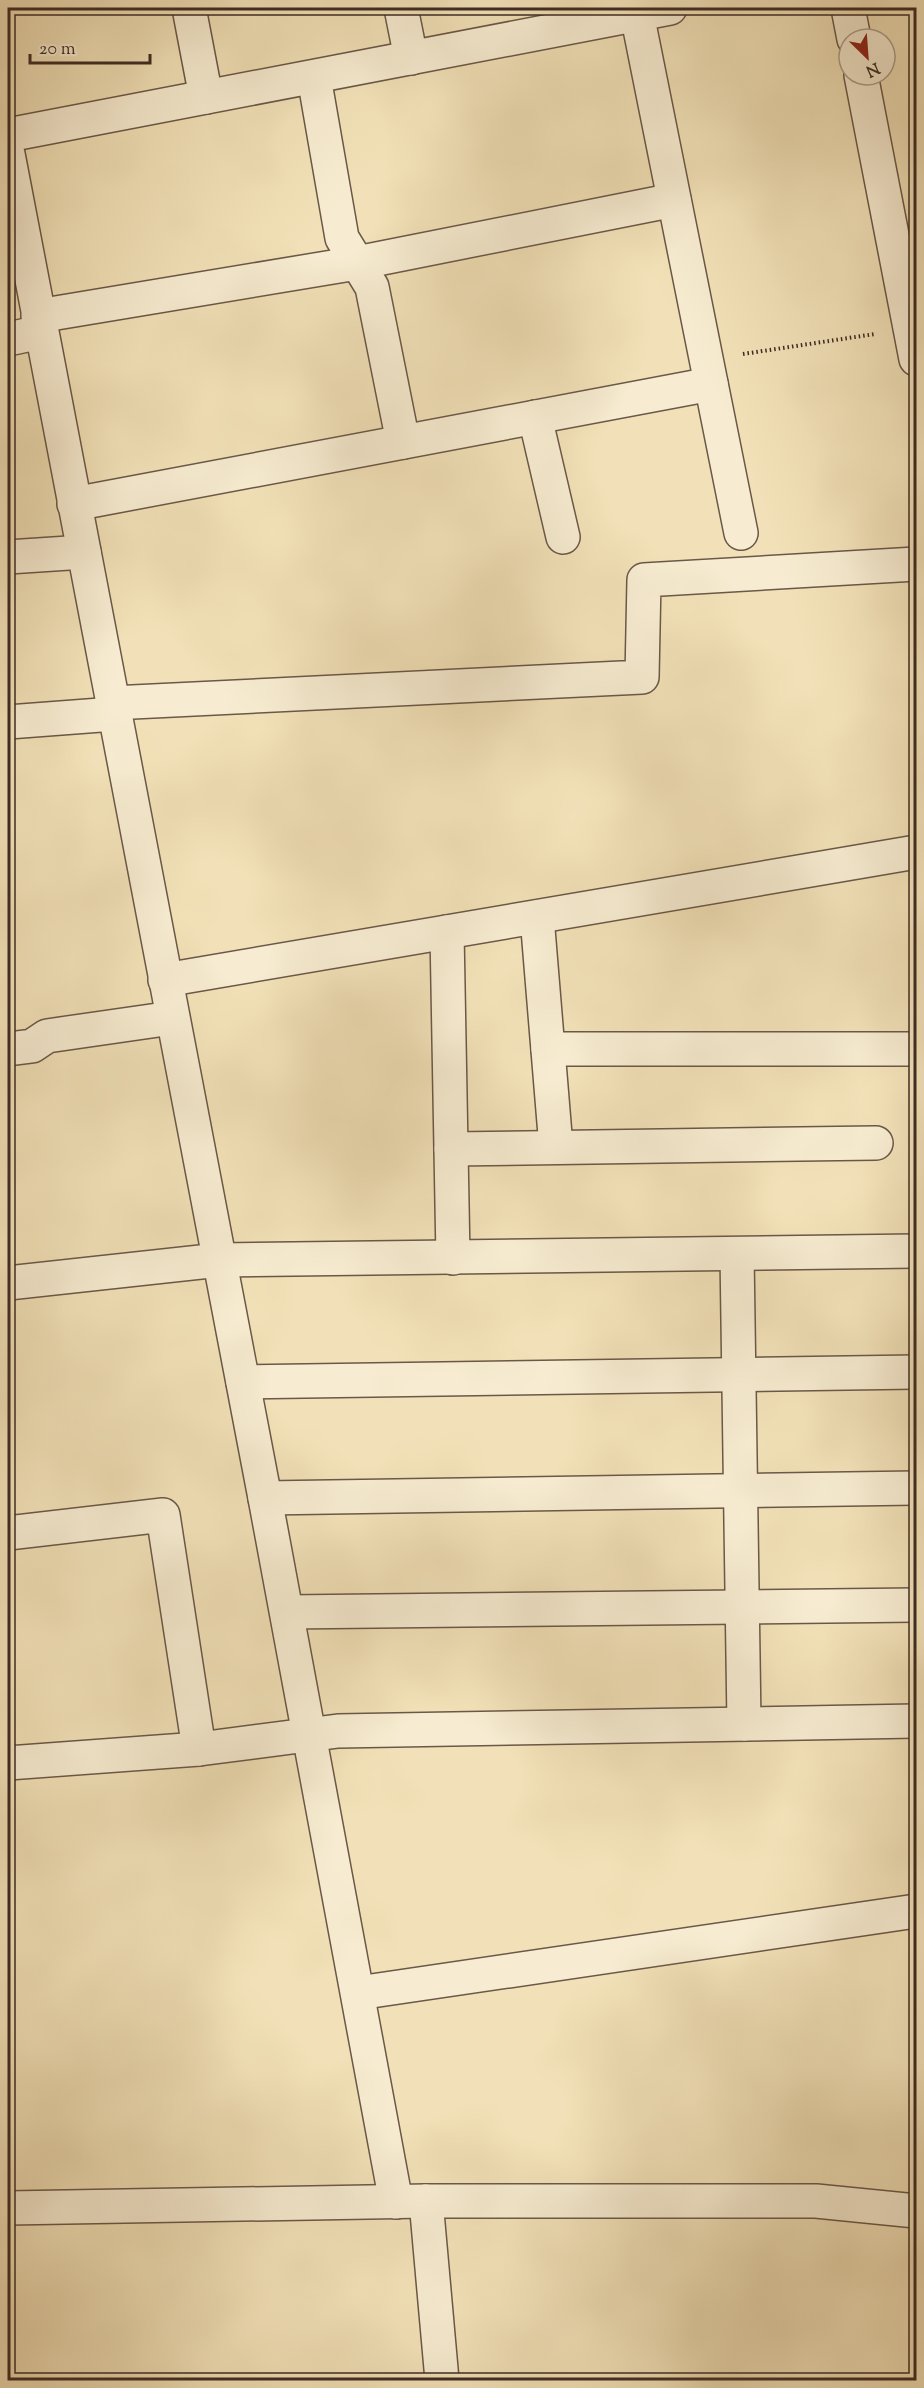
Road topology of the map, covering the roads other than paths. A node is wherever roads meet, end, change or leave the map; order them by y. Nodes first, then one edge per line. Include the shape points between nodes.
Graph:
1 (189, 8) edge
2 (401, 8) edge
3 (848, 8) edge
4 (651, 10) edge
5 (852, 27) edge
6 (411, 58) junction
7 (314, 77) junction
8 (863, 87) edge
9 (206, 97) junction
10 (8, 135) edge
11 (8, 154) edge
12 (674, 200) junction
13 (357, 263) junction
14 (39, 324) junction
15 (8, 339) edge
16 (914, 344) edge
17 (709, 371) junction
18 (535, 417) junction
19 (403, 442) junction
20 (74, 504) junction
21 (741, 533) dead end
22 (563, 537) dead end
23 (84, 552) junction
24 (8, 557) edge
25 (916, 564) edge
26 (113, 708) junction
27 (8, 722) edge
28 (916, 852) edge
29 (537, 917) junction
30 (447, 932) junction
31 (165, 980) junction
32 (172, 1018) junction
33 (8, 1049) edge
34 (548, 1049) junction
35 (916, 1049) edge
36 (876, 1143) dead end
37 (556, 1148) junction
38 (451, 1149) junction
39 (916, 1251) edge
40 (737, 1254) junction
41 (453, 1258) junction
42 (219, 1260) junction
43 (8, 1283) edge
44 (916, 1372) edge
45 (739, 1375) junction
46 (243, 1382) junction
47 (916, 1488) edge
48 (741, 1490) junction
49 (265, 1498) junction
50 (8, 1533) edge
51 (916, 1605) edge
52 (743, 1606) junction
53 (287, 1612) junction
54 (916, 1721) edge
55 (744, 1724) junction
56 (310, 1736) junction
57 (199, 1749) junction
58 (8, 1763) edge
59 (916, 1911) edge
60 (358, 1993) junction
61 (411, 2201) junction
62 (8, 2208) edge
63 (916, 2211) edge
64 (442, 2380) edge

1 - 9 street
2 - 6 street
3 - 5 street
4 - 6 street
4 - 12 street
6 - 7 street
7 - 9 street
7 - 13 street via 342,238
8 - 16 street
9 - 10 street
11 - 14 street
12 - 13 street
12 - 17 street
13 - 14 street
13 - 19 street via 372,287
14 - 15 street
14 - 20 street
17 - 18 street
17 - 21 street
18 - 19 street
18 - 22 street
19 - 20 street
20 - 23 street
23 - 24 street
23 - 26 street
25 - 26 street via 644,580 642,677
26 - 27 street
26 - 31 street
28 - 29 street
29 - 30 street
29 - 34 street
30 - 31 street
30 - 38 street
31 - 32 street
32 - 33 street via 47,1036 32,1046
32 - 42 street
34 - 35 street
34 - 37 street
36 - 37 street
37 - 38 street
38 - 41 street
39 - 40 street
40 - 41 street
40 - 45 street
41 - 42 street
42 - 43 street
42 - 46 street
44 - 45 street
45 - 46 street
45 - 48 street
46 - 49 street
47 - 48 street
48 - 49 street
48 - 52 street
49 - 53 street
50 - 57 street via 163,1515
51 - 52 street
52 - 53 street
52 - 55 street
53 - 56 street
54 - 55 street
55 - 56 street via 338,1731
56 - 57 street
56 - 60 street
57 - 58 street
59 - 60 street
60 - 61 street
61 - 62 street
61 - 63 street via 816,2201
61 - 64 street

